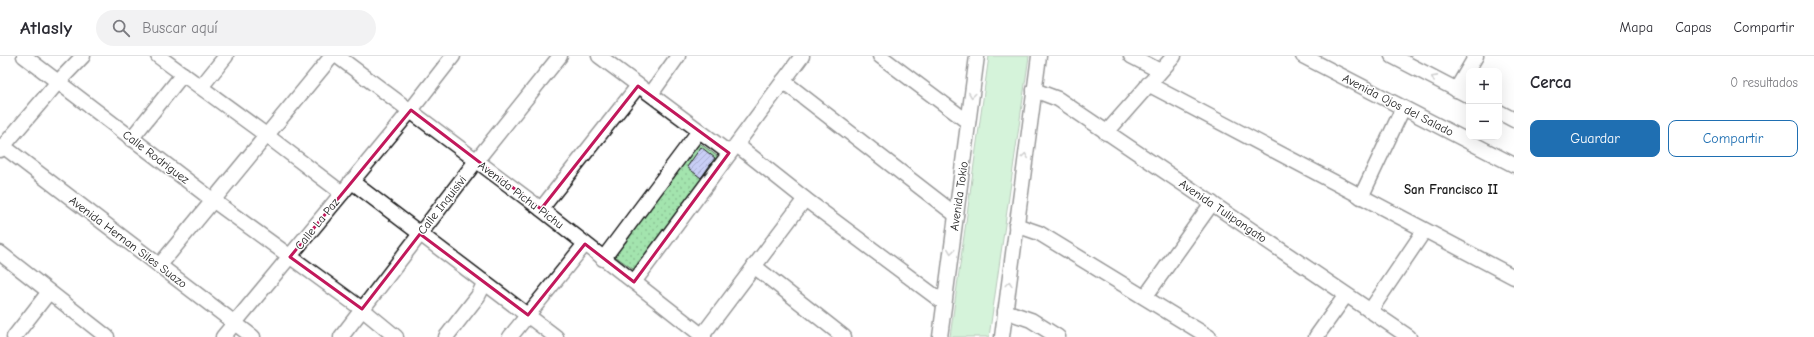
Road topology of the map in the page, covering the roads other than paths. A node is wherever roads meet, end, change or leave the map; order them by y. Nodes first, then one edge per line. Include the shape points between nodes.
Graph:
1 (24, 56) edge
2 (83, 56) edge
3 (158, 56) edge
4 (226, 56) edge
5 (332, 56) edge
6 (337, 56) edge
7 (452, 56) edge
8 (560, 56) edge
9 (599, 56) edge
10 (678, 56) edge
11 (802, 56) edge
12 (977, 56) edge
13 (1039, 56) edge
14 (1131, 56) edge
15 (1174, 56) edge
16 (1303, 56) edge
17 (1392, 56) edge
18 (1476, 56) edge
19 (885, 58) edge
20 (1160, 71) junction
21 (183, 74) junction
22 (783, 81) junction
23 (58, 82) junction
24 (1148, 84) junction
25 (638, 86) junction
26 (201, 87) junction
27 (1034, 90) junction
28 (1456, 90) junction
29 (651, 94) junction
30 (1466, 95) edge
31 (1403, 108) junction
32 (411, 110) junction
33 (1502, 114) edge
34 (1514, 120) edge
35 (968, 122) junction
36 (699, 131) junction
37 (1106, 133) junction
38 (266, 135) junction
39 (131, 139) junction
40 (2, 148) edge
41 (733, 149) junction
42 (476, 161) junction
43 (1514, 165) edge
44 (351, 181) junction
45 (342, 193) junction
46 (1361, 196) junction
47 (804, 199) junction
48 (214, 200) junction
49 (1212, 203) junction
50 (541, 209) junction
51 (956, 215) junction
52 (1016, 225) junction
53 (1424, 230) junction
54 (420, 234) junction
55 (585, 244) junction
56 (0, 253) edge
57 (290, 257) junction
58 (603, 258) junction
59 (159, 266) junction
60 (754, 266) junction
61 (1514, 277) edge
62 (486, 282) junction
63 (634, 282) junction
64 (49, 292) junction
65 (1346, 295) junction
66 (1145, 297) junction
67 (944, 303) junction
68 (362, 309) junction
69 (1005, 311) junction
70 (1370, 311) junction
71 (528, 315) junction
72 (234, 323) junction
73 (14, 337) edge
74 (107, 337) edge
75 (223, 337) edge
76 (253, 337) edge
77 (341, 337) edge
78 (396, 337) edge
79 (446, 337) edge
80 (510, 337) edge
81 (556, 337) edge
82 (702, 337) edge
83 (844, 337) edge
84 (940, 337) edge
85 (1002, 337) edge
86 (1058, 337) edge
87 (1209, 337) edge
88 (1316, 337) edge
89 (1408, 337) edge

1 - 23 street, Calle Rodriguez
2 - 23 street
3 - 21 street
4 - 26 street
5 - 38 street
6 - 32 street, Avenida Pichu Pichu
7 - 32 street, Calle La Paz
8 - 42 street, Calle Inquisivi
9 - 25 street
10 - 29 street
11 - 22 street
12 -> 35 street, Avenida Tokio
13 - 27 street
14 - 20 street
15 - 20 street
16 - 31 street, Avenida Ojos del Salado
28 -> 17 street
18 - 28 street
19 - 35 street
20 - 24 street
21 - 26 street
21 - 39 street
22 - 41 street
22 - 51 street
23 - 39 street, Calle Rodriguez
23 - 40 street
24 - 37 street
24 - 46 street
25 - 29 street
25 - 50 street
26 - 38 street
27 - 37 street, Avenida Tulipangato via 1058,99
52 -> 27 street
28 - 30 street
29 - 36 street
31 - 43 street, Avenida Ojos del Salado
31 - 46 street
32 - 42 street, Avenida Pichu Pichu
32 - 44 street, Calle La Paz
33 - 34 street
35 - 51 street, Avenida Tokio
36 - 41 street
36 - 58 street
37 - 49 street, Avenida Tulipangato
38 - 45 street
38 - 48 street
39 - 48 street, Calle Rodriguez
40 - 59 street, Avenida Hernan Siles Suazo
41 - 47 street
41 - 63 street
42 - 50 street, Avenida Pichu Pichu
42 - 54 street, Calle Inquisivi
44 - 45 street, Calle La Paz
44 - 54 street
45 - 57 street, Calle La Paz
46 - 53 street
47 - 60 street
47 - 67 street
48 - 57 street, Calle Rodriguez
48 - 59 street
49 - 65 street, Avenida Tulipangato
49 - 66 street
50 - 55 street, Avenida Pichu Pichu
51 -> 67 street, Avenida Tokio
52 - 66 street via 1039,233
69 -> 52 street
53 - 61 street
53 - 70 street
54 - 62 street
54 - 68 street, Calle Inquisivi
55 - 58 street, Avenida Pichu Pichu
55 - 71 street
56 - 64 street
57 - 68 street, Calle Rodriguez
57 - 72 street, Calle La Paz
58 - 63 street, Avenida Pichu Pichu
59 - 72 street, Avenida Hernan Siles Suazo
60 - 82 street
60 - 83 street
62 - 71 street
62 - 79 street
63 - 82 street, Avenida Pichu Pichu
64 - 73 street
64 - 74 street
65 - 70 street, Avenida Tulipangato
65 - 88 street
66 - 87 street
67 - 84 street, Avenida Tokio
68 - 77 street, Calle Inquisivi
68 - 78 street, Calle Rodriguez
69 - 85 street
69 - 86 street via 1031,320
70 - 89 street, Avenida Tulipangato
71 - 80 street
71 - 81 street
72 - 75 street, Calle La Paz
72 - 76 street, Avenida Hernan Siles Suazo

